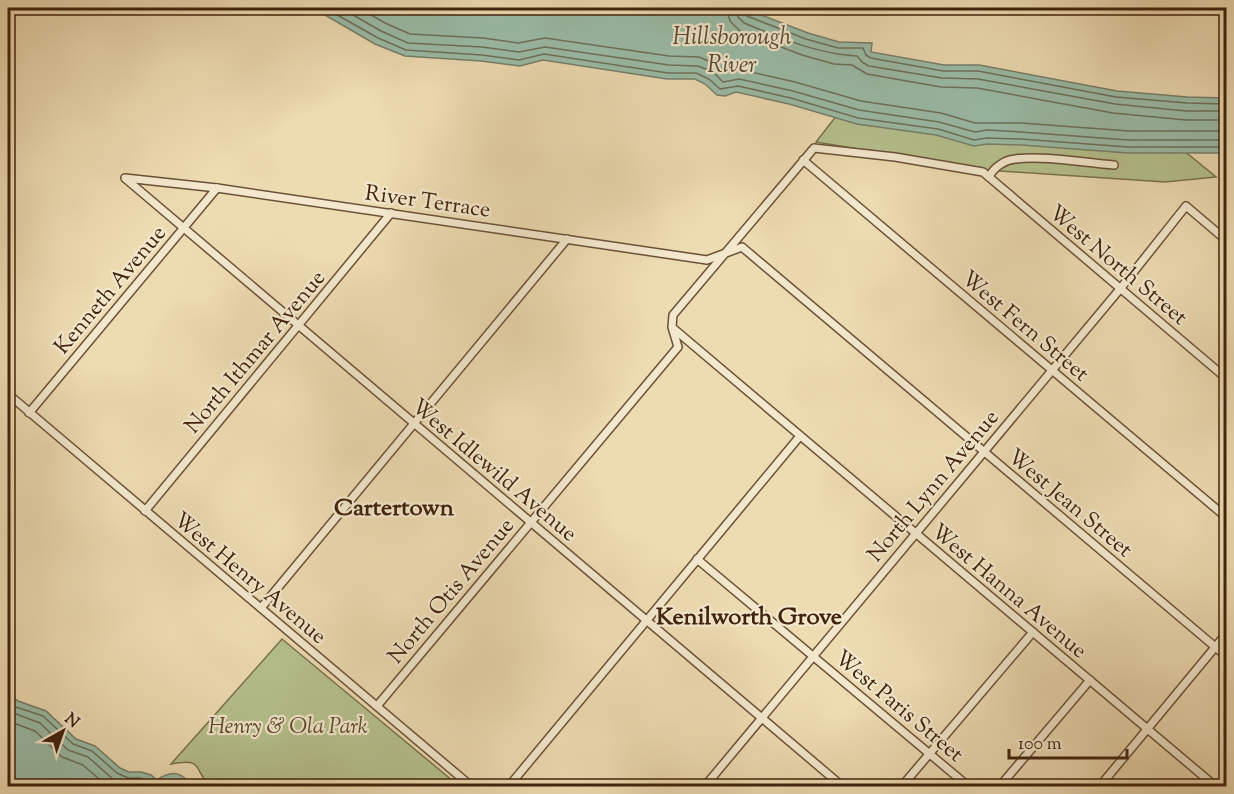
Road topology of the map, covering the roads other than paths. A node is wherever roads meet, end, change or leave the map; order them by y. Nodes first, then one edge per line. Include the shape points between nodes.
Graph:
1 (803, 160) junction
2 (1114, 165) dead end
3 (989, 177) junction
4 (125, 178) joint
5 (217, 188) junction
6 (391, 213) junction
7 (183, 228) junction
8 (567, 239) junction
9 (1227, 240) edge
10 (724, 253) junction
11 (1120, 289) junction
12 (299, 326) junction
13 (672, 327) junction
14 (1051, 370) junction
15 (1227, 378) edge
16 (8, 394) edge
17 (29, 413) junction
18 (414, 423) junction
19 (800, 435) junction
20 (983, 452) junction
21 (145, 511) junction
22 (1227, 517) edge
23 (530, 522) junction
24 (915, 533) junction
25 (697, 559) junction
26 (261, 608) junction
27 (646, 620) junction
28 (1033, 632) junction
29 (1227, 634) edge
30 (1215, 647) junction
31 (814, 655) junction
32 (1227, 656) edge
33 (1090, 680) junction
34 (377, 706) junction
35 (762, 718) junction
36 (1147, 729) junction
37 (929, 753) junction
38 (471, 786) edge
39 (509, 786) edge
40 (705, 786) edge
41 (842, 786) edge
42 (902, 786) edge
43 (968, 786) edge
44 (1000, 786) edge
45 (1100, 786) edge
46 (1215, 786) edge

1 - 3 street via 814,147 953,166
1 - 10 street, North Otis Avenue
1 - 14 street, West Fern Street
2 - 3 street via 1014,159 999,166
3 - 11 street, West North Street
4 - 5 street, River Terrace
4 - 7 street, West Idlewild Avenue
5 - 6 street, River Terrace
5 - 7 street, Kenneth Avenue
6 - 8 street, River Terrace
6 - 12 street, North Ithmar Avenue
7 - 12 street, West Idlewild Avenue
7 - 17 street, Kenneth Avenue
8 - 10 street, River Terrace via 707,260
8 - 18 street
9 - 11 street, North Lynn Avenue via 1186,206
10 - 13 street, North Otis Avenue via 673,315
10 - 20 street, West Jean Street via 742,248
11 - 14 street, North Lynn Avenue
11 - 15 street, West North Street
12 - 18 street, West Idlewild Avenue
12 - 21 street, North Ithmar Avenue
13 - 19 street, West Hanna Avenue
13 - 23 street, North Otis Avenue via 678,347
14 - 20 street, North Lynn Avenue
14 - 22 street, West Fern Street
16 - 17 street, West Henry Avenue
17 - 21 street, West Henry Avenue
18 - 23 street, West Idlewild Avenue
18 - 26 street
19 - 24 street, West Hanna Avenue
19 - 25 street
20 - 24 street, North Lynn Avenue
20 - 30 street, West Jean Street
21 - 26 street, West Henry Avenue
23 - 27 street, West Idlewild Avenue
23 - 34 street, North Otis Avenue
24 - 28 street, West Hanna Avenue
24 - 31 street, North Lynn Avenue
25 - 27 street
25 - 31 street, West Paris Street
26 - 34 street, West Henry Avenue
27 - 35 street, West Idlewild Avenue
27 - 39 street
28 - 33 street, West Hanna Avenue
28 - 37 street
29 - 30 street
30 - 32 street, West Jean Street
30 - 36 street
31 - 35 street, North Lynn Avenue
31 - 37 street, West Paris Street
33 - 36 street, West Hanna Avenue
33 - 44 street
34 - 38 street, West Henry Avenue
35 - 40 street, North Lynn Avenue
35 - 41 street, West Idlewild Avenue
36 - 45 street
36 - 46 street, West Hanna Avenue
37 - 42 street
37 - 43 street, West Paris Street

